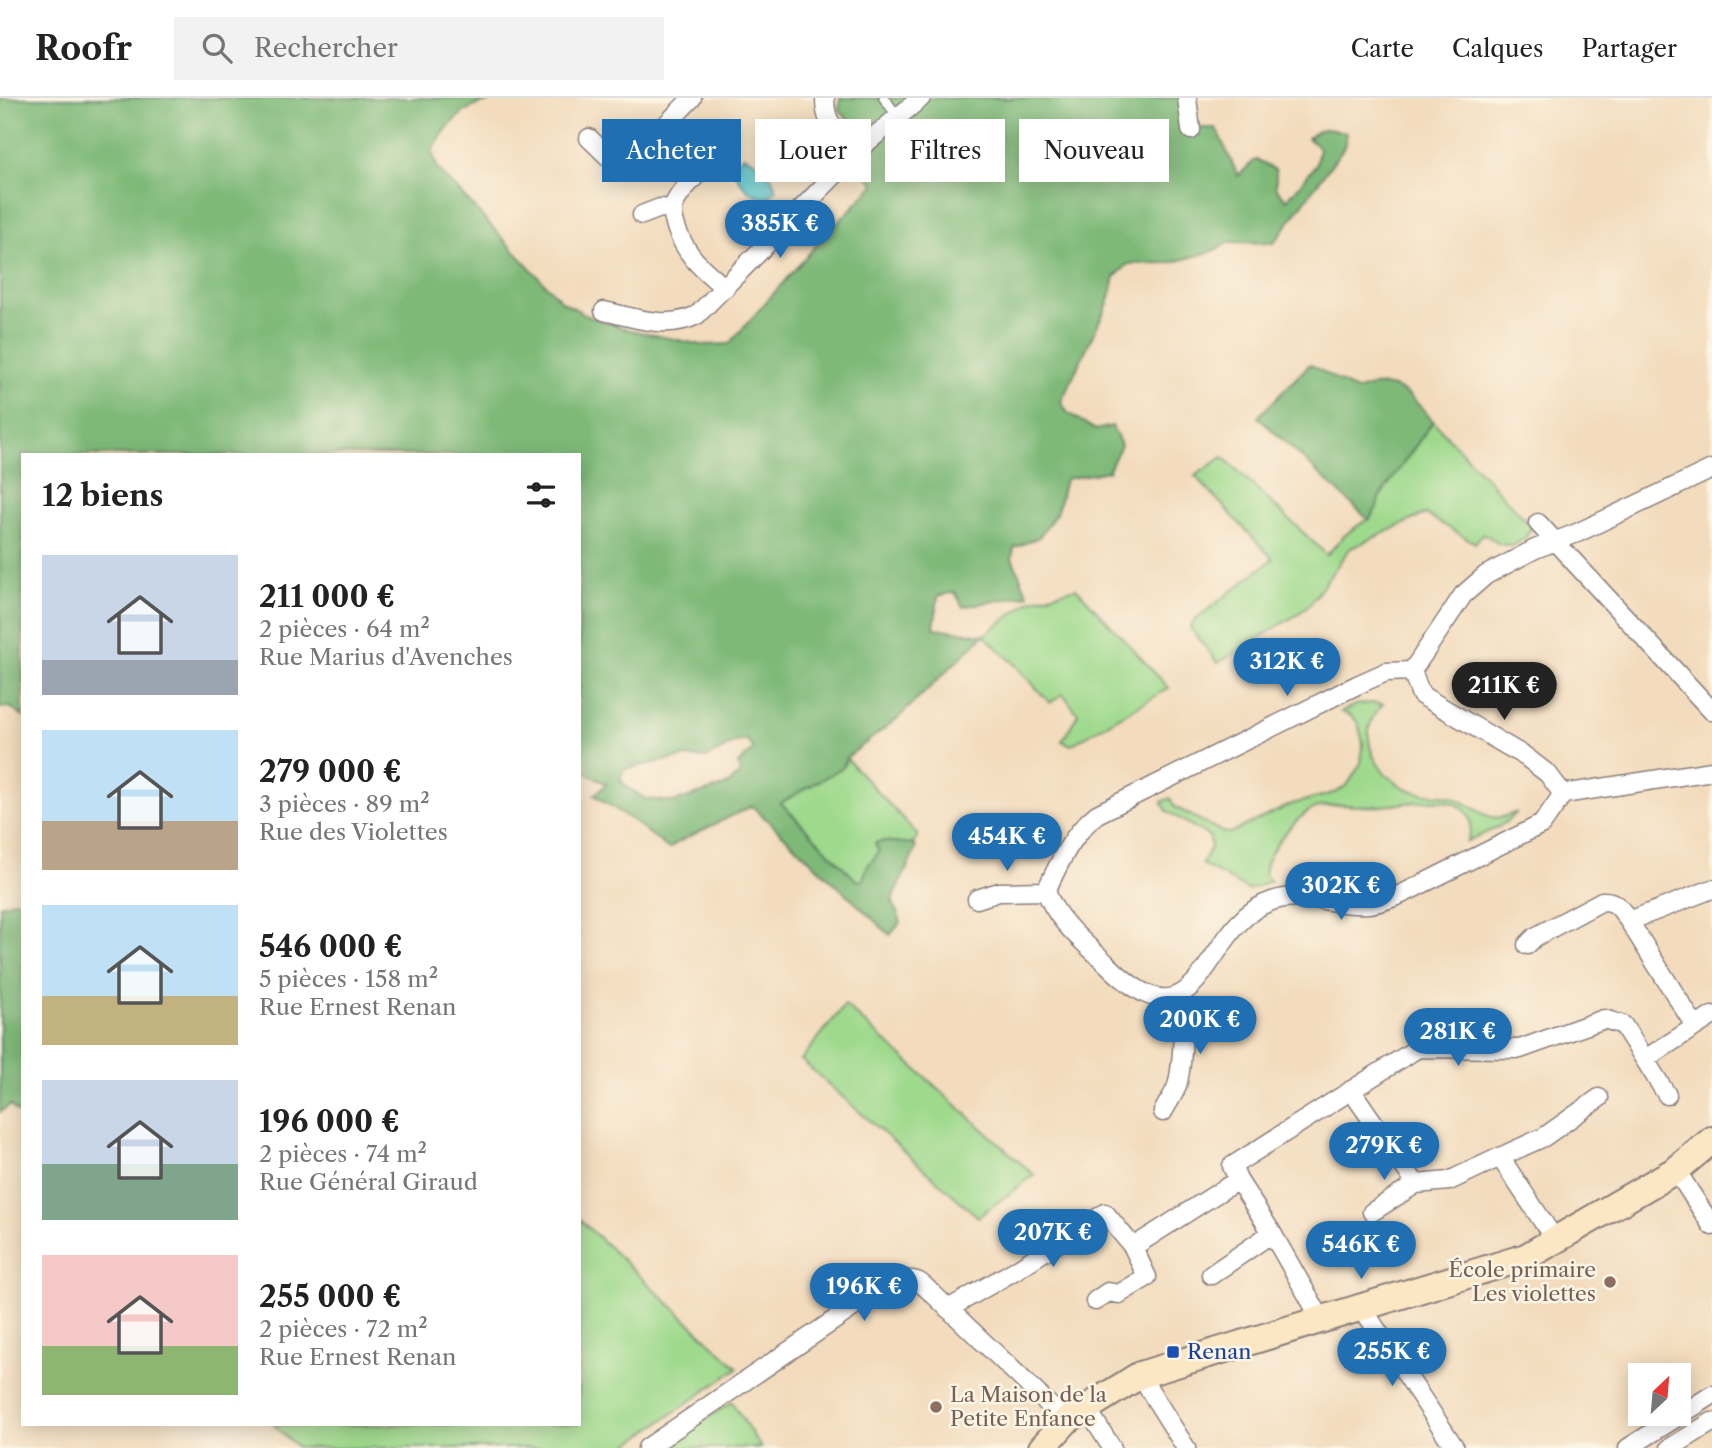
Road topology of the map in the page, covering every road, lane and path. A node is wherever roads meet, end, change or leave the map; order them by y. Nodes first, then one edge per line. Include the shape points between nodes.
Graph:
1 (692, 98) edge
2 (884, 98) edge
3 (921, 98) edge
4 (1187, 98) edge
5 (820, 100) edge
6 (898, 117) junction
7 (828, 119) edge
8 (1191, 130) dead end
9 (589, 138) dead end
10 (871, 139) edge
11 (691, 182) edge
12 (828, 182) edge
13 (673, 209) junction
14 (642, 215) dead end
15 (725, 288) junction
16 (604, 311) dead end
17 (1712, 469) edge
18 (1538, 523) dead end
19 (1557, 542) junction
20 (1412, 671) junction
21 (1712, 712) edge
22 (1712, 771) edge
23 (1563, 794) junction
24 (1712, 889) edge
25 (1046, 891) junction
26 (976, 899) dead end
27 (1629, 921) junction
28 (1527, 945) dead end
29 (1178, 995) junction
30 (1712, 1016) edge
31 (1695, 1026) junction
32 (1645, 1059) junction
33 (1351, 1090) junction
34 (1667, 1095) dead end
35 (1599, 1098) dead end
36 (1163, 1112) dead end
37 (1712, 1140) edge
38 (1500, 1157) junction
39 (1676, 1170) junction
40 (1238, 1180) junction
41 (1416, 1184) junction
42 (1372, 1212) dead end
43 (1712, 1226) edge
44 (1272, 1233) junction
45 (1555, 1240) junction
46 (1133, 1247) junction
47 (1211, 1275) dead end
48 (1095, 1301) dead end
49 (1361, 1306) junction
50 (948, 1309) junction
51 (1321, 1319) junction
52 (1140, 1375) junction
53 (1712, 1395) edge
54 (1076, 1414) junction
55 (1712, 1422) edge
56 (647, 1448) edge
57 (1042, 1448) edge
58 (1112, 1448) edge
59 (1186, 1448) edge
60 (1455, 1448) edge
61 (1628, 1448) edge
62 (1670, 1448) edge

1 - 9 street via 622,170
2 - 6 lane
3 - 6 street
4 - 8 street
5 - 7 street
6 - 10 street
11 - 13 street
12 - 15 street
13 - 14 street
13 - 15 street via 688,253
15 - 16 street via 697,316 684,322 666,324
17 - 19 street
18 - 19 street
19 - 20 street via 1535,549 1474,584
19 - 21 street
20 - 23 street via 1421,695 1525,757 1548,774
20 - 25 street via 1386,672 1357,685 1097,814 1074,838
22 - 23 street
23 - 29 street via 1542,824 1393,898 1357,905 1291,897 1259,906 1228,933 1197,983
24 - 27 street
25 - 26 street via 999,892
25 - 29 street via 1058,916 1128,985 1149,996
27 - 28 street via 1616,904 1602,901
27 - 31 street
29 - 36 street via 1182,1006 1180,1066 1177,1085
30 - 31 street
31 - 32 street
32 - 33 street via 1623,1025 1604,1019 1520,1049 1418,1048
32 - 34 street
33 - 40 street via 1232,1166
33 - 41 street
35 - 38 street via 1544,1137
37 - 39 main road
38 - 41 street via 1449,1181
38 - 45 street
39 - 43 street
39 - 45 main road
40 - 44 street
40 - 46 street
41 - 42 street
44 - 47 street
44 - 51 street
45 - 49 main road via 1526,1256
46 - 48 street via 1147,1277 1119,1294 1108,1292
46 - 50 street via 1105,1213
49 - 51 main road
49 - 60 street
50 - 54 street via 1010,1366
50 - 56 street via 919,1282 904,1279 852,1308
51 - 52 main road
52 - 54 main road
52 - 59 street
53 - 61 street
54 - 57 main road
54 - 58 street
55 - 62 street

